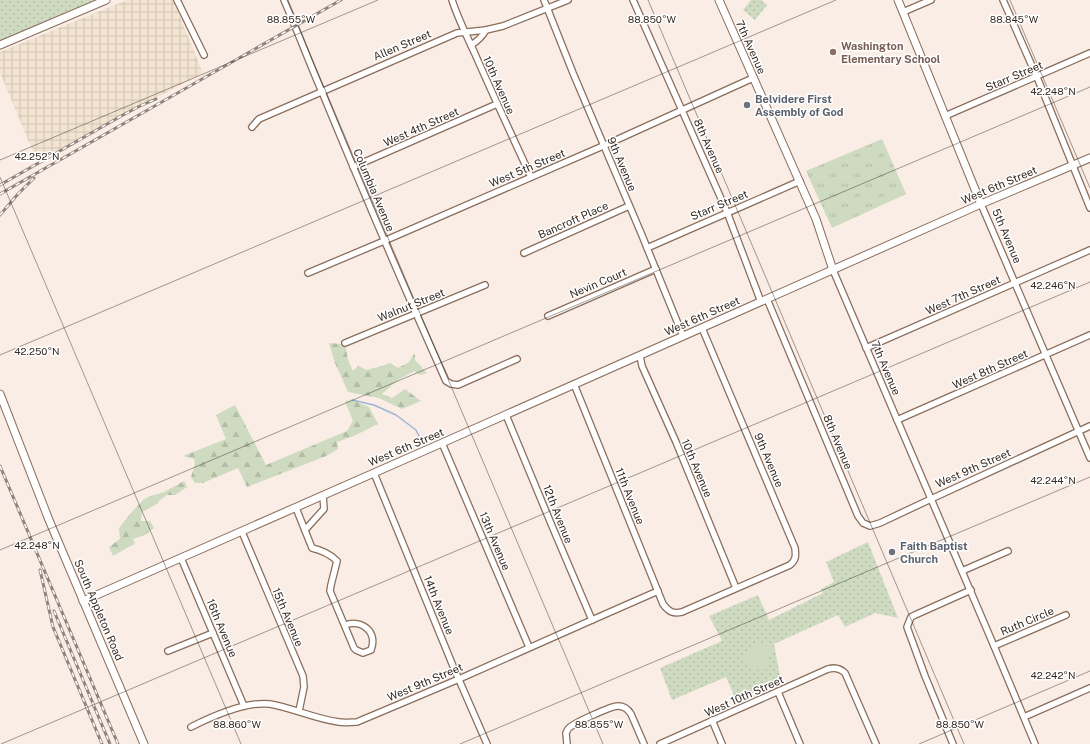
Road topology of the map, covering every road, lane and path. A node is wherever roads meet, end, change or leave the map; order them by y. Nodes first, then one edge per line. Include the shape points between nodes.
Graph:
1 (106, 0) edge
2 (177, 0) edge
3 (284, 0) edge
4 (452, 0) edge
5 (544, 0) edge
6 (568, 0) edge
7 (633, 0) edge
8 (719, 0) edge
9 (898, 0) edge
10 (931, 0) edge
11 (1003, 0) edge
12 (548, 9) junction
13 (903, 12) junction
14 (486, 30) junction
15 (464, 32) junction
16 (0, 44) edge
17 (471, 45) junction
18 (1090, 53) edge
19 (204, 55) dead end
20 (1036, 77) junction
21 (753, 78) junction
22 (321, 91) junction
23 (496, 104) junction
24 (682, 111) junction
25 (945, 116) junction
26 (252, 127) dead end
27 (603, 146) junction
28 (1090, 158) edge
29 (1072, 165) junction
30 (353, 167) junction
31 (531, 177) junction
32 (800, 181) junction
33 (981, 204) junction
34 (630, 206) junction
35 (1090, 208) edge
36 (727, 212) junction
37 (384, 241) junction
38 (647, 248) junction
39 (1090, 250) edge
40 (524, 253) dead end
41 (656, 269) junction
42 (833, 270) junction
43 (308, 272) dead end
44 (1015, 283) junction
45 (485, 286) dead end
46 (764, 301) junction
47 (416, 314) junction
48 (548, 316) dead end
49 (702, 328) junction
50 (1090, 335) edge
51 (683, 336) junction
52 (345, 343) dead end
53 (866, 348) junction
54 (1046, 355) junction
55 (640, 356) junction
56 (517, 358) dead end
57 (574, 384) junction
58 (0, 394) edge
59 (506, 415) junction
60 (897, 420) junction
61 (1090, 426) edge
62 (1078, 431) junction
63 (442, 444) junction
64 (1090, 458) edge
65 (374, 473) junction
66 (323, 495) junction
67 (931, 498) junction
68 (296, 508) junction
69 (865, 524) joint
70 (304, 530) junction
71 (242, 532) junction
72 (1008, 551) dead end
73 (181, 558) junction
74 (962, 571) junction
75 (736, 588) junction
76 (970, 590) junction
77 (658, 591) junction
78 (83, 601) junction
79 (1066, 615) dead end
80 (592, 620) junction
81 (345, 625) junction
82 (213, 633) junction
83 (994, 646) junction
84 (529, 647) junction
85 (168, 651) dead end
86 (459, 679) junction
87 (1090, 688) edge
88 (778, 692) junction
89 (244, 706) junction
90 (299, 711) junction
91 (1024, 717) junction
92 (712, 720) junction
93 (191, 727) dead end
94 (144, 744) edge
95 (486, 744) edge
96 (567, 744) edge
97 (644, 744) edge
98 (660, 744) edge
99 (722, 744) edge
100 (800, 744) edge
101 (876, 744) edge
102 (953, 744) edge
103 (1035, 744) edge

1 - 16 street
2 - 19 street
3 - 22 street, Columbia Avenue
4 - 15 street, 10th Avenue
5 - 12 street, 9th Avenue
6 - 12 street, Allen Street
7 - 24 street, 8th Avenue
8 - 21 street, 7th Avenue
9 - 13 street, 5th Avenue
10 - 13 street
11 - 20 street
12 - 14 street, Allen Street
12 - 27 street, 9th Avenue
13 - 25 street, 5th Avenue
14 - 15 street, Allen Street
14 - 17 street via 482,37
15 - 17 street, 10th Avenue
15 - 22 street, Allen Street via 453,34
17 - 23 street, 10th Avenue
18 - 20 street, Starr Street
20 - 25 street, Starr Street
20 - 29 street
21 - 24 street, West 5th Street
21 - 32 street, 7th Avenue
22 - 26 street, Allen Street via 259,119
22 - 30 street, Columbia Avenue
23 - 30 street, West 4th Street
23 - 31 street, 10th Avenue
24 - 27 street, West 5th Street
24 - 36 street, 8th Avenue
25 - 33 street, 5th Avenue
27 - 31 street, West 5th Street
27 - 34 street, 9th Avenue
28 - 29 street, West 6th Street
29 - 33 street, West 6th Street
29 - 35 street
30 - 37 street, Columbia Avenue
31 - 37 street, West 5th Street
32 - 36 street, Starr Street
32 - 42 street, 7th Avenue
33 - 42 street, West 6th Street
33 - 44 street, 5th Avenue
34 - 38 street, 9th Avenue
34 - 40 street, Bancroft Place
36 - 38 street, Starr Street
36 - 46 street, 8th Avenue
37 - 43 street, West 5th Street
37 - 47 street, Columbia Avenue
38 - 41 street, 9th Avenue
39 - 44 street, West 7th Street
41 - 48 street, Nevin Court
41 - 51 street, 9th Avenue
42 - 46 street, West 6th Street
42 - 53 street, 7th Avenue
44 - 53 street, West 7th Street
44 - 54 street, 5th Avenue
45 - 47 street, Walnut Street
46 - 49 street, West 6th Street
46 - 69 street, 8th Avenue via 858,516
47 - 52 street, Walnut Street
47 - 56 street, Columbia Avenue via 446,381 451,384 458,385
49 - 51 street, West 6th Street
49 - 75 street, 9th Avenue via 795,548 796,557 790,565
50 - 54 street, West 8th Street
51 - 55 street, West 6th Street
53 - 60 street, 7th Avenue
54 - 60 street, West 8th Street
54 - 62 street, 5th Avenue
55 - 57 street, West 6th Street
55 - 75 street, 10th Avenue
57 - 59 street, West 6th Street
57 - 77 street, 11th Avenue
58 - 78 street, South Appleton Road
59 - 63 street, West 6th Street
59 - 80 street, 12th Avenue
60 - 67 street, 7th Avenue
61 - 62 street, West 9th Street
62 - 64 street, 5th Avenue
62 - 67 street, West 9th Street
63 - 65 street, West 6th Street
63 - 84 street, 13th Avenue
65 - 66 street, West 6th Street
65 - 86 street, 14th Avenue
66 - 68 street, West 6th Street
66 - 70 street via 324,509
67 - 69 street, West 9th Street via 880,523 870,526
67 - 74 street, 7th Avenue
68 - 70 street
68 - 71 street, West 6th Street
70 - 81 street via 312,548 337,561 330,591
71 - 73 street, West 6th Street
71 - 90 street, 15th Avenue via 303,676 304,687
72 - 74 street
73 - 78 street, West 6th Street
73 - 82 street, 16th Avenue
74 - 76 street, 7th Avenue
75 - 77 street, 11th Avenue via 676,613 670,612 663,604
76 - 83 street, 7th Avenue
76 - 102 street via 915,614 907,627
77 - 80 street, West 9th Street
78 - 94 street, South Appleton Road
79 - 83 street, Ruth Circle
80 - 84 street, West 9th Street
81 - 81 street via 356,650 362,653 371,650 373,643 367,628 351,623
82 - 85 street
82 - 89 street, 16th Avenue
83 - 91 street, 7th Avenue
84 - 86 street, West 9th Street
86 - 90 street, West 9th Street via 357,722 339,722
86 - 95 street, 14th Avenue
87 - 91 street
88 - 92 street, West 10th Street
88 - 100 street
88 - 101 street, West 10th Street via 828,669 837,668 843,671
89 - 90 street, West 9th Street via 269,704
89 - 93 street, West 9th Street
91 - 103 street, 7th Avenue
92 - 98 street, West 10th Street
92 - 99 street
96 - 97 street via 565,736 570,727 616,706 626,708 631,714

